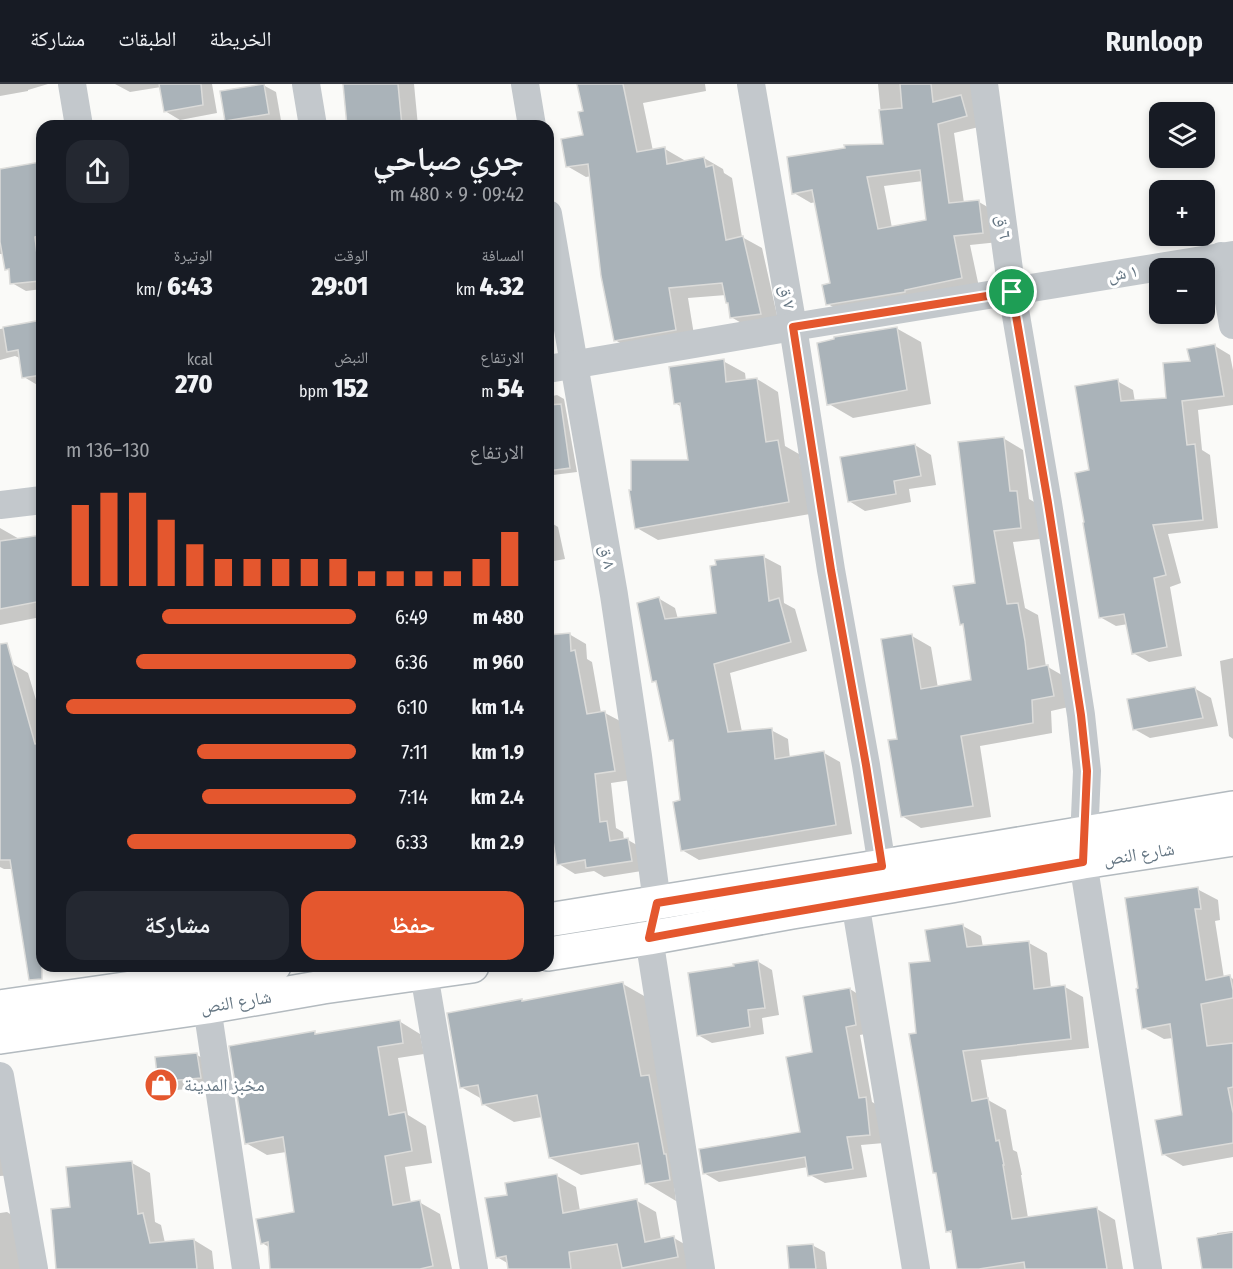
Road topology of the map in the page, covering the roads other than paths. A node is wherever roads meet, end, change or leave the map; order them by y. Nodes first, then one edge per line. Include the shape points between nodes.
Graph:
1 (72, 84) edge
2 (306, 84) edge
3 (525, 84) edge
4 (751, 84) edge
5 (984, 84) edge
6 (78, 120) edge
7 (312, 120) edge
8 (531, 120) edge
9 (1227, 256) edge
10 (554, 284) edge
11 (1012, 292) junction
12 (1233, 324) edge
13 (793, 327) junction
14 (561, 366) edge
15 (36, 501) edge
16 (0, 505) edge
17 (1233, 808) edge
18 (1233, 839) edge
19 (1083, 848) junction
20 (882, 866) junction
21 (855, 902) junction
22 (657, 903) junction
23 (554, 919) edge
24 (649, 938) junction
25 (554, 953) edge
26 (250, 972) edge
27 (436, 972) edge
28 (424, 974) junction
29 (203, 984) edge
30 (0, 1007) edge
31 (0, 1037) edge
32 (0, 1076) edge
33 (34, 1269) edge
34 (246, 1269) edge
35 (474, 1269) edge
36 (701, 1269) edge
37 (916, 1269) edge
38 (1148, 1269) edge

1 - 6 street
2 - 7 street
3 - 8 street
4 - 13 street, ٧ ق
5 - 11 street, ٦ ق
9 - 11 street, ١ ش
9 - 12 street
10 - 14 street, ٨ ق
11 - 13 street, ١ ش
11 - 19 street, ٦ ق via 1081,715 1087,771
13 - 14 street, ١ ش
13 - 20 street, ٧ ق
14 - 22 street, ٨ ق via 616,606
15 - 16 street
17 - 19 main road, شارع النص
18 - 19 main road, شارع النص
19 - 20 main road, شارع النص
19 - 21 main road, شارع النص
19 - 38 street, ٦ ق
20 - 22 main road, شارع النص
21 - 24 main road, شارع النص
21 - 37 street
22 - 23 main road, شارع النص
22 - 24 street
24 - 25 main road, شارع النص
24 - 36 street
26 - 29 main road, شارع النص
27 - 28 main road, شارع النص
28 - 29 main road, شارع النص via 323,987
28 - 35 street
29 - 30 main road, شارع النص
29 - 31 main road, شارع النص
29 - 34 street
32 - 33 street

